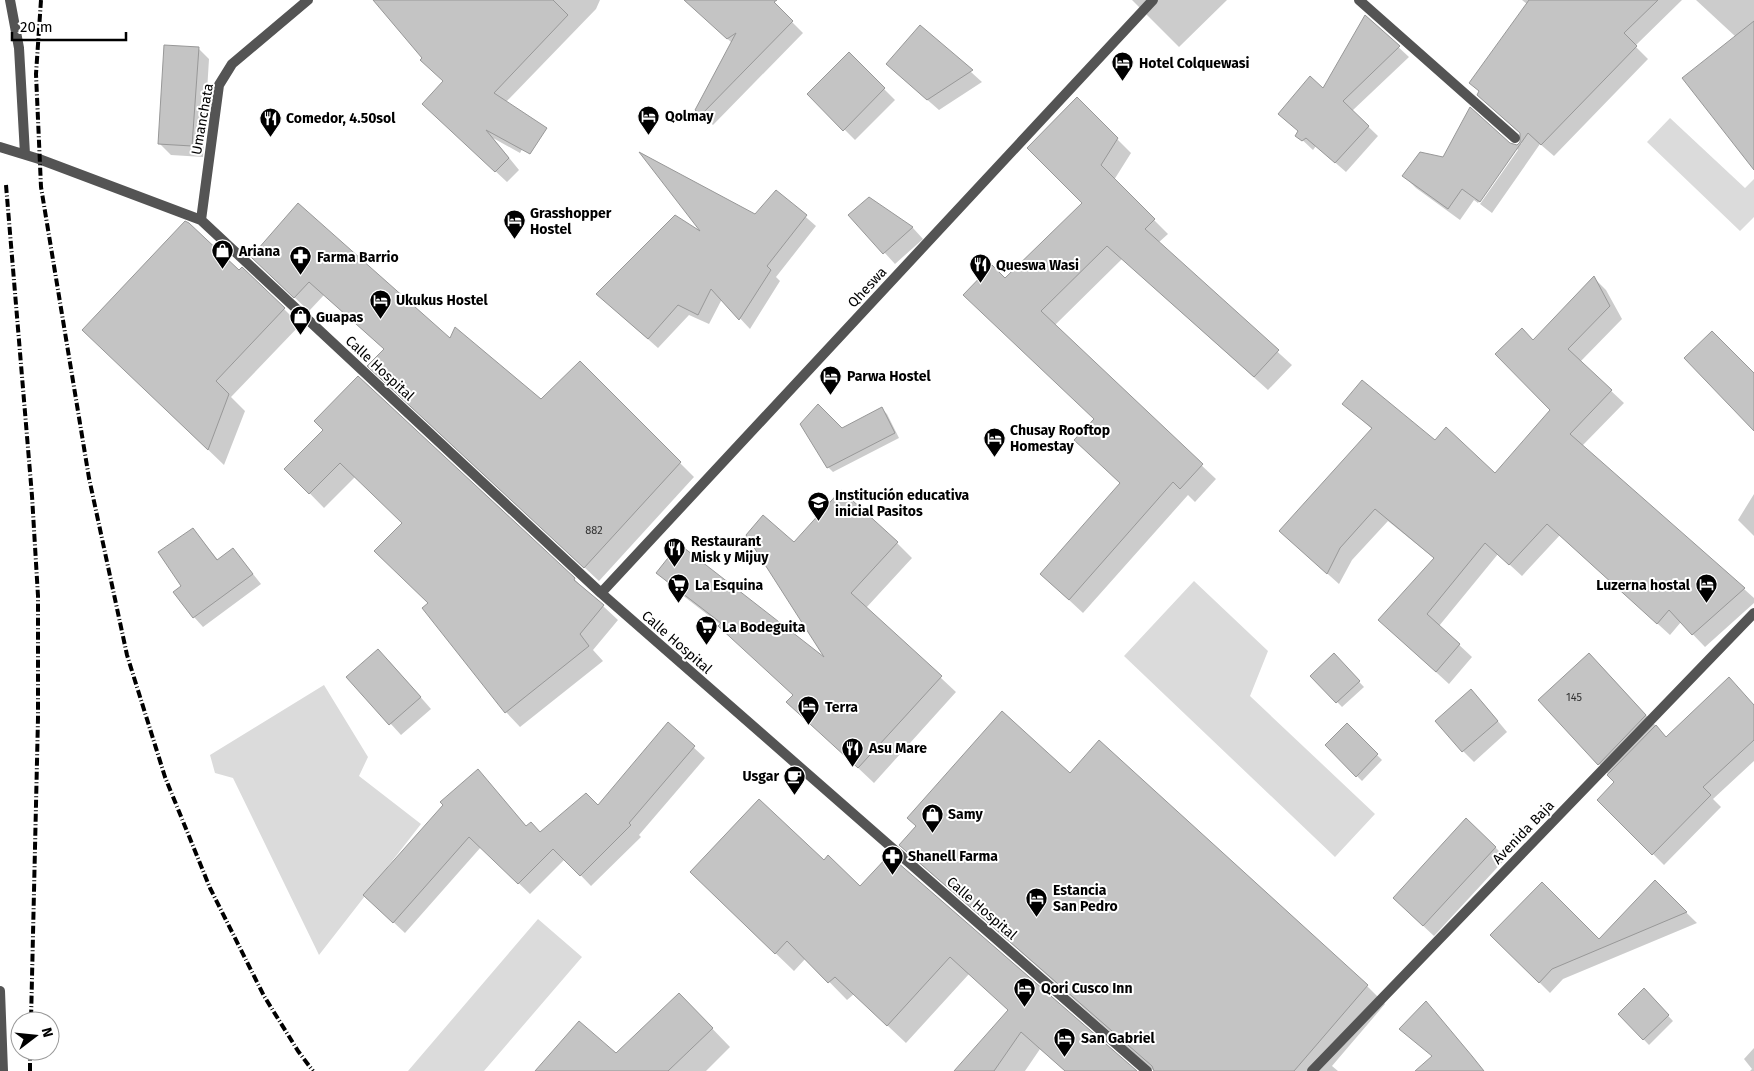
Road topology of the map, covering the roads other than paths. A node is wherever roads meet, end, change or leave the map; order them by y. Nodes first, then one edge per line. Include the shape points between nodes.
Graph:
1 (10, 0) edge
2 (308, 0) edge
3 (1153, 0) edge
4 (1359, 0) edge
5 (1515, 138) dead end
6 (0, 147) edge
7 (23, 153) junction
8 (201, 220) junction
9 (601, 593) junction
10 (1754, 613) edge
11 (0, 991) edge
12 (3, 1071) edge
13 (1148, 1071) edge
14 (1312, 1071) edge

1 - 7 street via 19,48
2 - 8 street, Umanchata via 232,64 219,85
3 - 9 street, Qheswa
4 - 5 street
6 - 7 street
7 - 8 street
8 - 9 street, Calle Hospital
9 - 13 street, Calle Hospital
10 - 14 street, Avenida Baja
11 - 12 street

